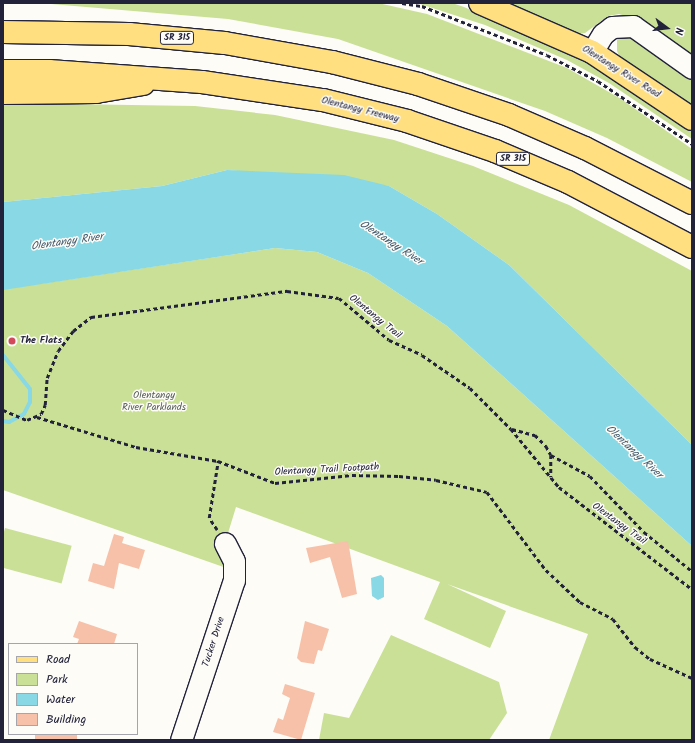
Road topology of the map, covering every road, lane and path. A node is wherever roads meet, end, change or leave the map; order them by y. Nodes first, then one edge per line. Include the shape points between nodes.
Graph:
1 (402, 3) edge
2 (480, 3) edge
3 (9, 30) edge
4 (592, 52) junction
5 (692, 68) edge
6 (3, 71) edge
7 (163, 78) junction
8 (3, 93) edge
9 (692, 119) edge
10 (692, 144) edge
11 (692, 203) edge
12 (692, 247) edge
13 (4, 410) edge
14 (37, 417) junction
15 (512, 429) junction
16 (551, 455) junction
17 (218, 461) junction
18 (551, 477) junction
19 (225, 543) joint
20 (692, 571) edge
21 (692, 589) edge
22 (692, 678) edge
23 (181, 740) edge

1 - 10 path via 422,6 547,55 598,81
2 - 4 main road, Olentangy River Road
3 - 11 main road, SR 315 via 129,34 225,43 332,62 418,84 509,115 585,148
4 - 5 street via 603,34 612,27 628,25
4 - 9 main road, Olentangy River Road
6 - 7 main road, Olentangy Freeway / SR 315
7 - 8 main road via 116,91
7 - 12 main road, Olentangy Freeway / SR 315 via 323,100 407,121 495,151 568,182
13 - 14 path via 24,419
14 - 15 path, Olentangy Trail via 43,410 48,378 58,351 73,331 91,317 287,291 339,298 389,340 422,355 470,388
14 - 17 path, Olentangy Trail Footpath via 136,447
15 - 16 path via 535,435
15 - 18 path, Olentangy Trail
16 - 18 path
16 - 20 path via 577,466 590,476 644,532
17 - 19 path via 209,518
17 - 22 path, Olentangy Trail Footpath via 275,483 352,475 399,476 436,480 487,492 546,570 580,602 613,619 634,647 650,659
18 - 21 path, Olentangy Trail via 573,500
19 - 23 street, Tucker Drive via 234,561 234,580

